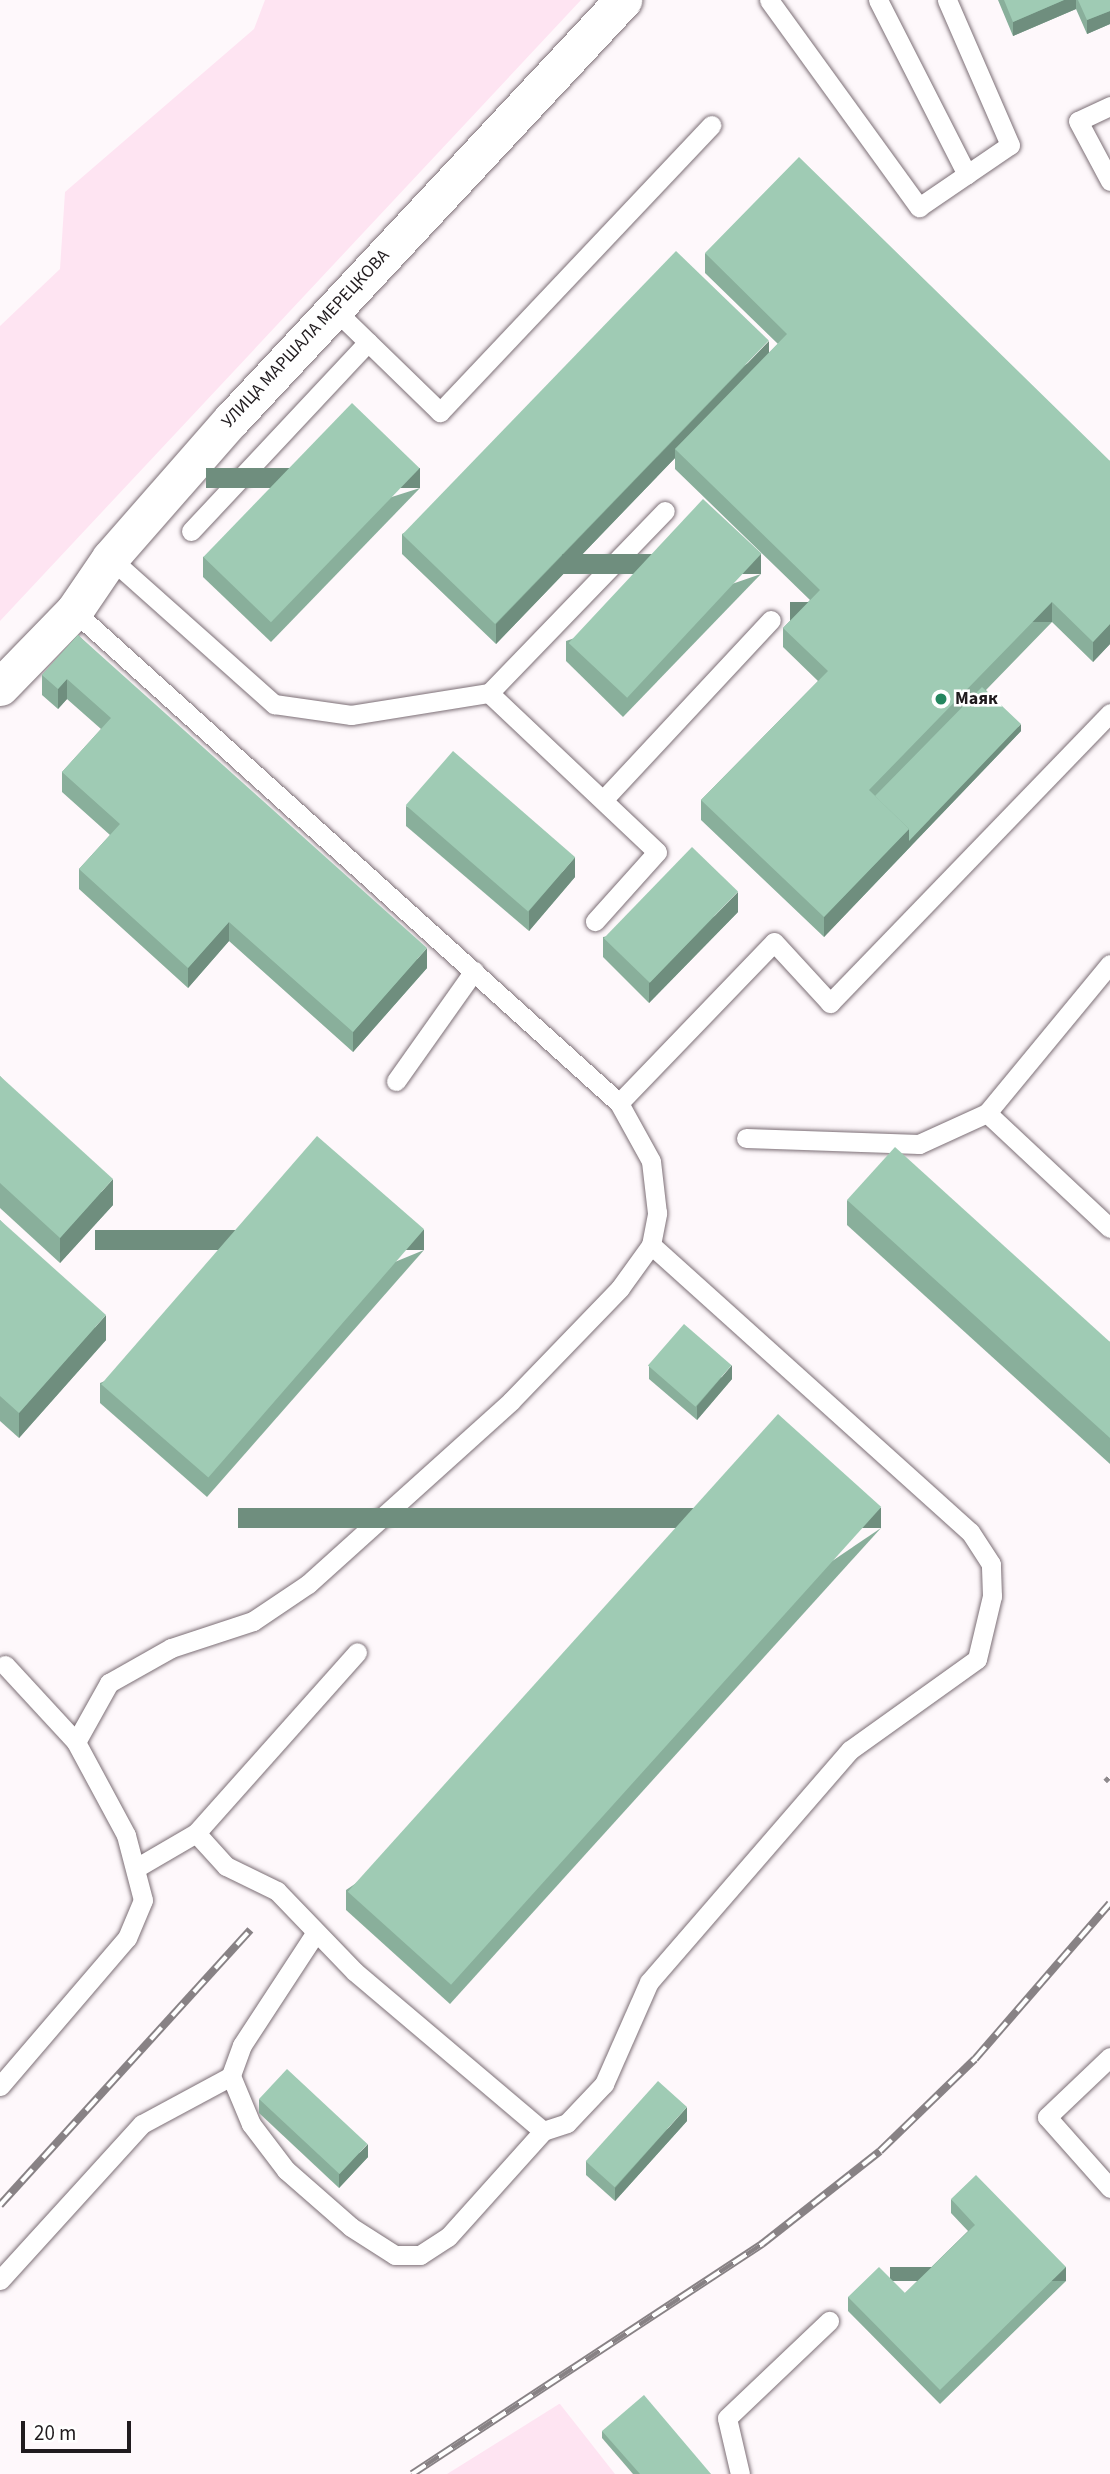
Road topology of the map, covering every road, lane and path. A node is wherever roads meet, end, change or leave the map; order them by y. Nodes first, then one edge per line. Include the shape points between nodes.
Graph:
1 (623, 0) edge
2 (769, 0) edge
3 (878, 0) edge
4 (947, 0) edge
5 (1110, 106) edge
6 (710, 125) dead end
7 (967, 175) junction
8 (1110, 181) edge
9 (334, 309) junction
10 (368, 342) junction
11 (665, 511) dead end
12 (191, 531) dead end
13 (110, 558) junction
14 (74, 611) junction
15 (771, 620) dead end
16 (0, 687) edge
17 (489, 693) junction
18 (1110, 713) edge
19 (603, 800) junction
20 (595, 921) dead end
21 (1110, 964) edge
22 (474, 971) junction
23 (396, 1081) dead end
24 (619, 1103) junction
25 (987, 1114) junction
26 (746, 1138) dead end
27 (1110, 1228) edge
28 (652, 1245) junction
29 (357, 1652) dead end
30 (5, 1665) dead end
31 (76, 1742) junction
32 (1110, 1776) edge
33 (1105, 1782) dead end
34 (196, 1833) junction
35 (136, 1868) junction
36 (316, 1932) junction
37 (1110, 2057) edge
38 (231, 2076) junction
39 (0, 2086) edge
40 (543, 2132) junction
41 (1110, 2188) edge
42 (0, 2280) edge
43 (829, 2320) dead end
44 (740, 2474) edge

1 - 9 street, УЛИЦА МАРШАЛА МЕРЕЦКОВА
2 - 7 lane via 919,208
3 - 7 lane
4 - 7 lane via 1010,145
5 - 8 lane via 1078,121
6 - 10 lane via 440,412
9 - 10 lane
9 - 13 street, УЛИЦА МАРШАЛА МЕРЕЦКОВА
10 - 12 lane
11 - 17 lane
13 - 14 street, УЛИЦА МАРШАЛА МЕРЕЦКОВА
13 - 17 lane via 274,704 351,716
14 - 16 street, УЛИЦА МАРШАЛА МЕРЕЦКОВА
14 - 22 lane
15 - 19 lane
17 - 19 lane
18 - 24 lane via 830,1003 774,942
19 - 20 lane via 657,852
21 - 25 lane
22 - 23 lane
22 - 24 lane
24 - 28 lane via 651,1161 657,1213
25 - 26 lane via 919,1144
25 - 27 lane
28 - 31 lane via 511,1401 327,1567 253,1621 171,1648 109,1683
28 - 40 lane via 970,1532 991,1564 992,1596 977,1659 850,1750 649,1982 604,2084 567,2123
29 - 34 lane
30 - 31 lane
31 - 35 lane via 106,1794
32 - 33 path
34 - 35 lane
34 - 36 lane via 226,1866 277,1891
35 - 39 lane via 143,1900 127,1938
36 - 38 lane via 242,2045
36 - 40 lane
37 - 41 lane via 1046,2117
38 - 40 lane via 251,2124 286,2170 351,2227 395,2255 420,2255 447,2237
38 - 42 lane via 142,2124
43 - 44 lane via 727,2418

